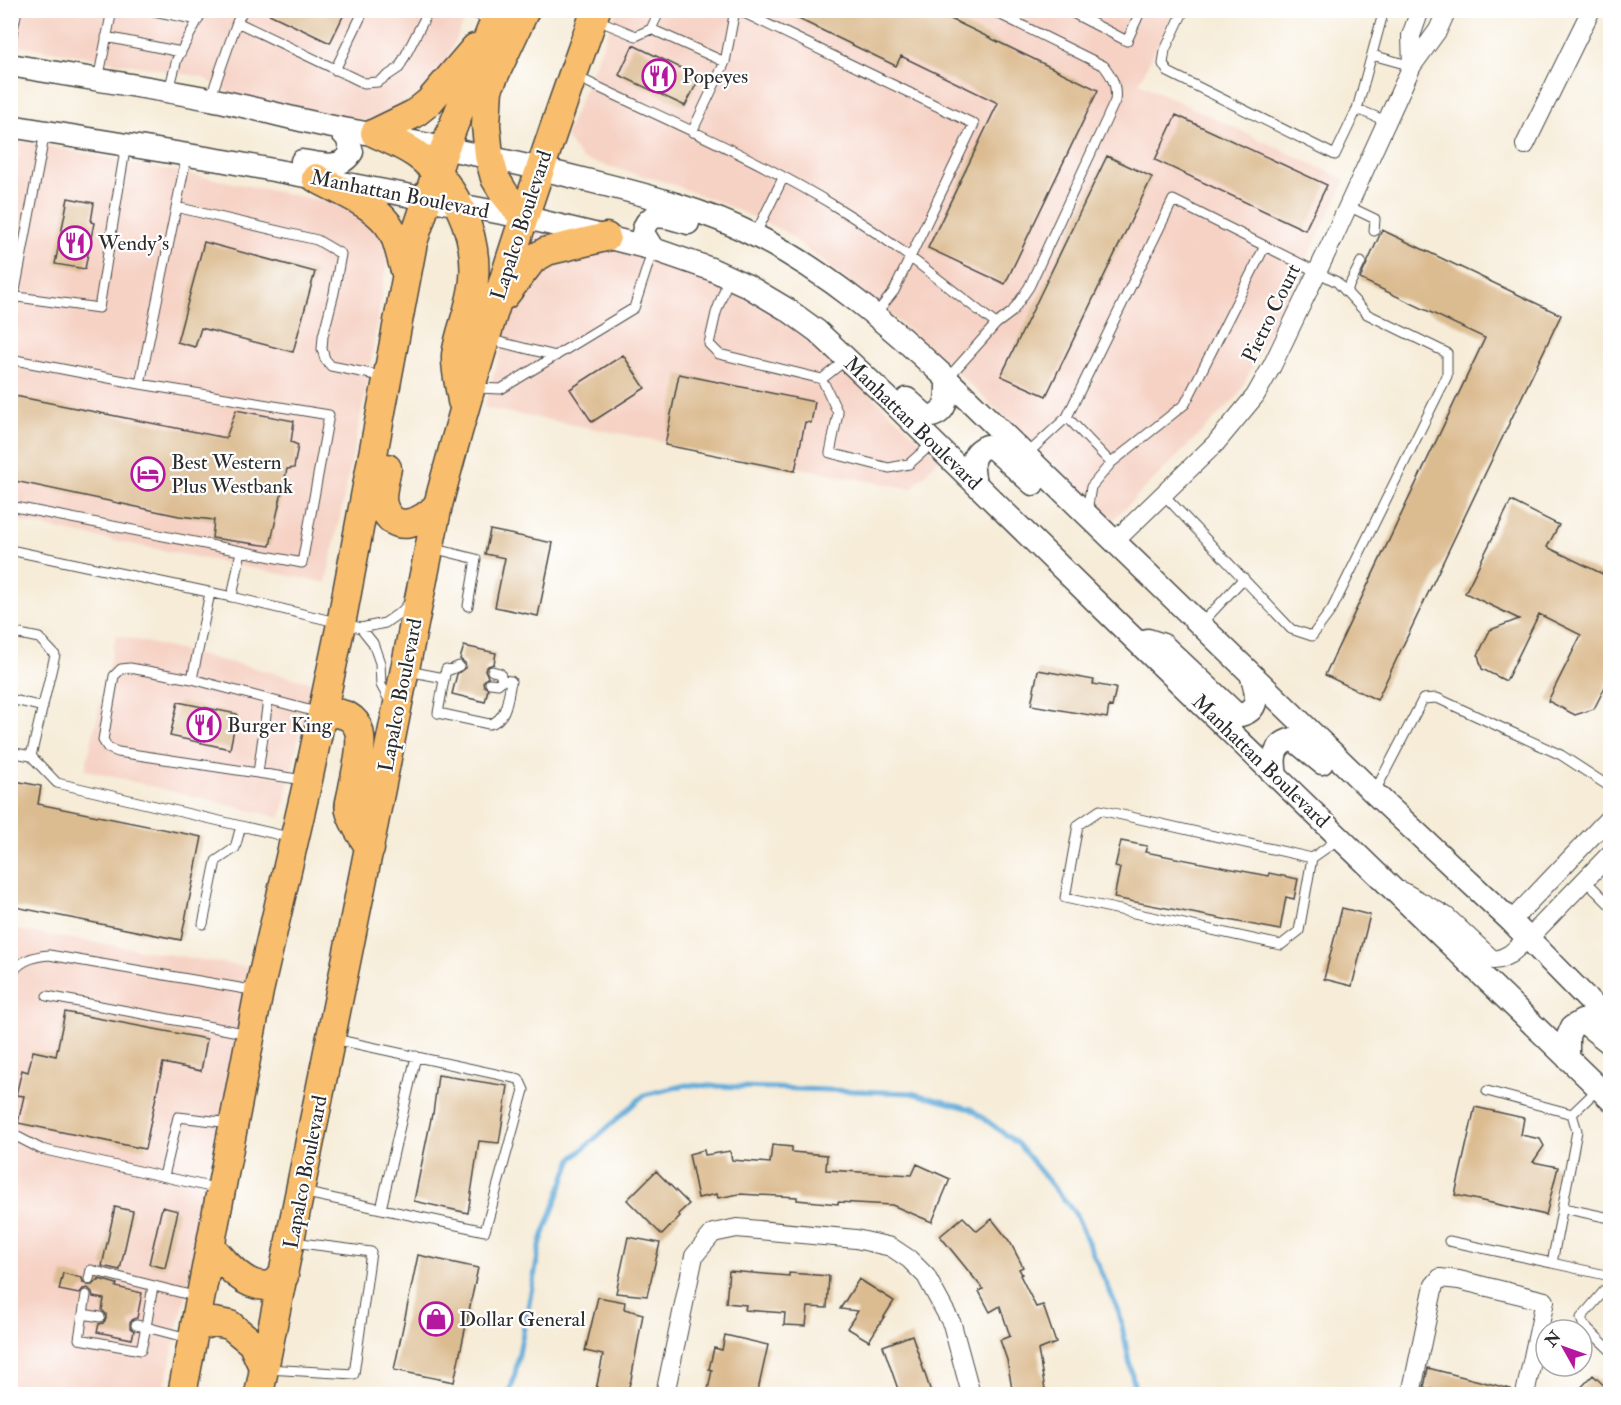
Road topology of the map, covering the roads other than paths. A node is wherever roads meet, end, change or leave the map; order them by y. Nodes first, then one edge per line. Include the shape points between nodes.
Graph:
1 (17, 10) edge
2 (112, 10) edge
3 (149, 10) edge
4 (203, 10) edge
5 (243, 10) edge
6 (364, 10) edge
7 (429, 10) edge
8 (525, 10) edge
9 (660, 10) edge
10 (736, 10) edge
11 (992, 10) edge
12 (1067, 10) edge
13 (1142, 10) edge
14 (1184, 10) edge
15 (1384, 10) edge
16 (1420, 10) edge
17 (1447, 10) edge
18 (1591, 10) edge
19 (595, 14) edge
20 (488, 19) edge
21 (198, 20) junction
22 (237, 22) junction
23 (651, 29) junction
24 (106, 37) junction
25 (10, 45) edge
26 (181, 52) junction
27 (1372, 55) junction
28 (724, 62) junction
29 (10, 65) edge
30 (1412, 66) junction
31 (335, 70) junction
32 (572, 75) junction
33 (98, 80) junction
34 (169, 93) junction
35 (210, 99) junction
36 (1357, 109) junction
37 (1386, 121) junction
38 (10, 126) edge
39 (338, 128) junction
40 (45, 132) junction
41 (692, 132) junction
42 (375, 133) junction
43 (126, 144) junction
44 (1525, 145) dead end
45 (187, 154) junction
46 (489, 156) junction
47 (440, 160) junction
48 (225, 161) junction
49 (539, 168) junction
50 (316, 178) junction
51 (783, 178) junction
52 (428, 199) junction
53 (458, 205) junction
54 (1348, 206) junction
55 (176, 207) junction
56 (523, 217) junction
57 (729, 224) junction
58 (1374, 231) dead end
59 (755, 235) junction
60 (606, 237) junction
61 (1265, 246) junction
62 (653, 249) junction
63 (910, 257) junction
64 (1360, 262) dead end
65 (1317, 271) junction
66 (406, 275) junction
67 (729, 277) junction
68 (1346, 292) junction
69 (12, 296) edge
70 (494, 309) junction
71 (875, 315) junction
72 (996, 324) junction
73 (817, 331) junction
74 (485, 338) junction
75 (556, 356) junction
76 (10, 359) edge
77 (847, 359) junction
78 (390, 368) junction
79 (822, 379) junction
80 (947, 379) junction
81 (140, 384) junction
82 (466, 399) junction
83 (1067, 417) junction
84 (934, 442) junction
85 (1025, 456) junction
86 (1111, 463) junction
87 (975, 483) junction
88 (1163, 494) junction
89 (438, 505) junction
90 (10, 506) edge
91 (1086, 516) junction
92 (1114, 542) junction
93 (430, 548) junction
94 (10, 550) edge
95 (241, 551) junction
96 (1244, 578) junction
97 (422, 586) junction
98 (210, 593) junction
99 (232, 597) junction
100 (468, 606) dead end
101 (1200, 624) junction
102 (351, 626) junction
103 (10, 632) edge
104 (1129, 634) junction
105 (405, 670) junction
106 (492, 671) dead end
107 (1251, 674) junction
108 (192, 679) junction
109 (502, 680) junction
110 (490, 682) dead end
111 (10, 699) edge
112 (268, 700) junction
113 (43, 706) junction
114 (322, 713) junction
115 (397, 715) junction
116 (10, 752) edge
117 (31, 756) junction
118 (258, 773) junction
119 (1276, 776) junction
120 (308, 780) junction
121 (1611, 787) edge
122 (1374, 793) junction
123 (1611, 817) edge
124 (241, 826) junction
125 (295, 838) junction
126 (1341, 838) junction
127 (370, 849) junction
128 (1611, 854) edge
129 (1312, 858) junction
130 (1585, 880) junction
131 (1385, 881) junction
132 (1611, 905) edge
133 (1511, 921) junction
134 (203, 924) dead end
135 (1529, 939) junction
136 (10, 979) edge
137 (260, 991) junction
138 (47, 996) dead end
139 (1610, 1026) edge
140 (251, 1034) junction
141 (332, 1038) junction
142 (416, 1056) junction
143 (1568, 1059) junction
144 (1487, 1091) dead end
145 (1605, 1094) edge
146 (1572, 1114) junction
147 (234, 1123) junction
148 (10, 1133) edge
149 (164, 1176) junction
150 (221, 1189) junction
151 (301, 1192) junction
152 (1563, 1208) junction
153 (381, 1209) junction
154 (1611, 1218) edge
155 (1449, 1241) dead end
156 (291, 1242) junction
157 (210, 1245) junction
158 (1552, 1263) junction
159 (284, 1276) junction
160 (1611, 1276) edge
161 (89, 1279) dead end
162 (1611, 1284) edge
163 (153, 1286) junction
164 (86, 1295) dead end
165 (201, 1298) junction
166 (83, 1314) junction
167 (100, 1317) dead end
168 (141, 1326) junction
169 (194, 1333) junction
170 (1611, 1350) edge
171 (261, 1382) edge
172 (182, 1395) edge
173 (664, 1395) edge
174 (971, 1395) edge
175 (1411, 1395) edge
176 (1525, 1395) edge

1 - 25 lane
2 - 24 lane
3 - 21 lane
4 - 21 lane
5 - 22 lane
6 - 31 lane
7 - 31 lane via 399,68 378,82 364,83
8 - 46 main road via 488,89
9 - 23 lane
10 - 28 lane
10 - 63 lane via 974,124
11 - 72 lane via 1104,66 1117,90 1029,287 1012,312
12 - 13 lane via 1127,41
14 - 36 lane via 1165,50 1162,64 1168,72 1335,155
15 - 27 lane
16 - 30 street, Pietro Court via 1411,36
17 - 30 street, Pietro Court
18 - 44 street
19 - 23 lane via 636,36
19 - 32 main road, Lapalco Boulevard
20 - 42 main road via 429,102
20 - 47 main road
21 - 26 lane
22 - 31 lane
22 - 35 lane
23 - 28 lane
24 - 26 lane
24 - 33 lane
26 - 34 lane
27 - 30 lane
27 - 36 lane
28 - 41 lane
29 - 33 street
30 - 37 street, Pietro Court
32 - 41 lane
32 - 49 main road, Lapalco Boulevard
33 - 34 street
34 - 35 street
35 - 39 street
36 - 37 lane
37 - 54 street, Pietro Court
38 - 40 street, Manhattan Boulevard
39 - 42 street
39 - 48 street via 352,152 341,164 328,166 259,152
40 - 43 street, Manhattan Boulevard
40 - 69 lane
41 - 51 lane
42 - 47 main road via 416,154
43 - 45 street, Manhattan Boulevard
43 - 69 lane via 99,308
45 - 48 street, Manhattan Boulevard
45 - 55 lane
46 - 47 street
46 - 49 street
46 - 56 main road via 495,178
47 - 52 main road
47 - 53 main road
48 - 50 street, Manhattan Boulevard
49 - 56 main road, Lapalco Boulevard
49 - 57 street via 681,206
50 - 52 street, Manhattan Boulevard
50 - 66 main road via 383,217 393,232
51 - 59 lane
51 - 63 lane via 837,207
52 - 53 street, Manhattan Boulevard
52 - 66 main road
53 - 56 street, Manhattan Boulevard
53 - 82 main road via 474,254 470,306 456,356
54 - 58 lane via 1375,219
54 - 65 street, Pietro Court
55 - 78 lane via 318,240 341,254 323,336 325,359 331,366
55 - 81 lane
56 - 60 street, Manhattan Boulevard
56 - 70 main road, Lapalco Boulevard
57 - 59 street
57 - 62 street via 652,218 644,225 643,233
59 - 71 street via 804,262
60 - 62 street, Manhattan Boulevard
60 - 70 main road via 547,251 533,260
61 - 65 lane
61 - 83 lane via 1173,200
61 - 86 lane via 1185,404
62 - 67 street, Manhattan Boulevard
62 - 75 lane via 634,308
63 - 71 lane via 894,291
63 - 72 lane
64 - 68 lane
65 - 68 lane
65 - 88 street, Pietro Court via 1255,396 1216,443
66 - 78 main road
67 - 73 street, Manhattan Boulevard via 789,310
67 - 79 lane via 709,344 719,354
68 - 96 lane via 1367,314 1447,353 1447,376 1332,609 1312,636 1291,629
70 - 74 main road, Lapalco Boulevard
71 - 80 street
72 - 80 lane
73 - 77 street, Manhattan Boulevard
73 - 80 street via 842,337 927,417 945,406
74 - 75 lane
74 - 82 main road, Lapalco Boulevard
75 - 82 lane via 501,389
76 - 81 lane
77 - 79 lane
77 - 84 street, Manhattan Boulevard
78 - 89 main road via 401,402 382,491 383,504 399,524 420,520
78 - 102 main road
79 - 84 lane via 838,413 830,453 889,468 909,464
80 - 85 street
81 - 95 lane via 329,415 302,563
82 - 89 main road, Lapalco Boulevard
83 - 85 lane
83 - 86 lane
84 - 87 street, Manhattan Boulevard
85 - 91 street
86 - 91 lane via 1091,487
87 - 91 street via 972,463 976,453 987,446 1065,513
87 - 104 street, Manhattan Boulevard
88 - 92 street, Pietro Court
88 - 96 lane
89 - 93 main road, Lapalco Boulevard
90 - 95 lane
91 - 92 street
92 - 101 street
93 - 97 main road, Lapalco Boulevard
93 - 100 lane via 476,559
94 - 98 lane
95 - 99 lane
96 - 101 lane
97 - 102 lane via 394,617 385,622
97 - 105 main road, Lapalco Boulevard
98 - 99 lane
98 - 108 lane
99 - 102 lane
101 - 107 street
102 - 114 main road
102 - 115 lane via 373,643 380,663 381,685
103 - 113 lane via 39,638 55,656
104 - 107 street via 1163,645 1241,715 1248,713 1256,700
104 - 119 street, Manhattan Boulevard
105 - 109 lane via 452,673 438,713 489,724 497,721 504,710 511,681
105 - 115 main road, Lapalco Boulevard
106 - 109 lane via 500,673
107 - 122 street
108 - 112 lane
108 - 118 lane via 121,669 114,676 103,740 108,748
109 - 110 lane via 498,684
111 - 113 lane
112 - 114 lane
112 - 118 lane
113 - 117 lane
114 - 120 main road
114 - 127 main road via 347,715 357,723 362,737 349,810
115 - 127 main road, Lapalco Boulevard
116 - 117 lane
117 - 124 lane via 57,783
118 - 120 lane
119 - 122 street via 1275,752 1279,745 1293,739 1351,788
119 - 126 street, Manhattan Boulevard
120 - 125 main road
121 - 122 lane via 1561,755 1437,698 1423,699
122 - 133 street
123 - 133 street
124 - 125 lane
124 - 134 lane via 235,848 216,861
125 - 137 main road
126 - 129 lane
126 - 131 street, Manhattan Boulevard
127 - 141 main road, Lapalco Boulevard
128 - 130 street
129 - 129 lane via 1299,931 1281,945 1065,898 1078,825 1100,810
130 - 132 lane
130 - 135 street
131 - 135 street via 1446,916 1493,960 1510,954
131 - 143 street, Manhattan Boulevard
133 - 135 street
135 - 139 street
136 - 137 lane via 13,970 26,961 49,955
137 - 140 main road
138 - 140 lane
139 - 143 street via 1582,1021 1572,1027
140 - 147 main road
141 - 142 lane
141 - 151 main road, Lapalco Boulevard
142 - 153 lane
142 - 153 lane via 519,1079 524,1090 485,1232
143 - 145 street, Manhattan Boulevard
144 - 146 lane
145 - 146 lane
146 - 152 lane via 1577,1131
147 - 149 lane via 178,1117
147 - 150 main road
148 - 149 lane via 41,1149
149 - 150 lane
150 - 157 main road
151 - 153 lane
151 - 156 main road, Lapalco Boulevard
152 - 154 lane
152 - 158 lane
155 - 158 lane
156 - 159 main road, Lapalco Boulevard
156 - 171 lane via 371,1252 354,1374
157 - 159 main road via 232,1271 261,1286
157 - 165 main road
158 - 160 lane
159 - 171 main road, Lapalco Boulevard
161 - 163 lane via 91,1270
162 - 170 lane via 1581,1318
163 - 165 lane
163 - 168 lane
164 - 166 lane
165 - 169 main road
166 - 167 lane
166 - 168 lane via 79,1339 141,1350
168 - 169 lane
169 - 171 main road via 214,1322 230,1324 252,1343
169 - 172 main road
173 - 174 street via 694,1256 713,1233 737,1228 856,1239 891,1247 909,1259 926,1276 952,1324
175 - 176 street via 1434,1285 1440,1278 1545,1301

